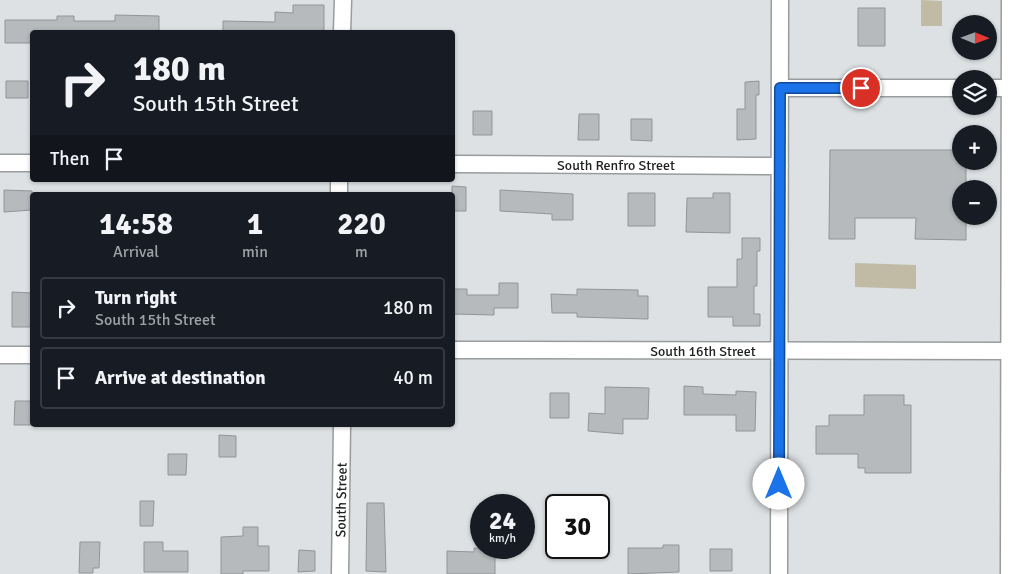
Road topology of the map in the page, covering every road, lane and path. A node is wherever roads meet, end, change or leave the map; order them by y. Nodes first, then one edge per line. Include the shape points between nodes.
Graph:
1 (343, 0) edge
2 (780, 0) edge
3 (1010, 0) edge
4 (342, 30) edge
5 (780, 88) junction
6 (952, 88) edge
7 (997, 88) edge
8 (1011, 88) edge
9 (0, 163) edge
10 (30, 163) edge
11 (455, 164) edge
12 (780, 166) junction
13 (455, 350) edge
14 (779, 351) junction
15 (1011, 351) edge
16 (0, 355) edge
17 (30, 355) edge
18 (342, 427) edge
19 (340, 574) edge
20 (779, 574) edge
21 (1009, 574) edge

1 - 4 street
2 - 5 street
3 - 8 street
5 - 6 street
5 - 12 street
7 - 8 street
8 - 15 street
9 - 10 street
11 - 12 street, South Renfro Street
12 - 14 street
13 - 14 street, South 16th Street
14 - 15 street, South 16th Street
14 - 20 street
15 - 21 street
16 - 17 street
18 - 19 street, South Street

